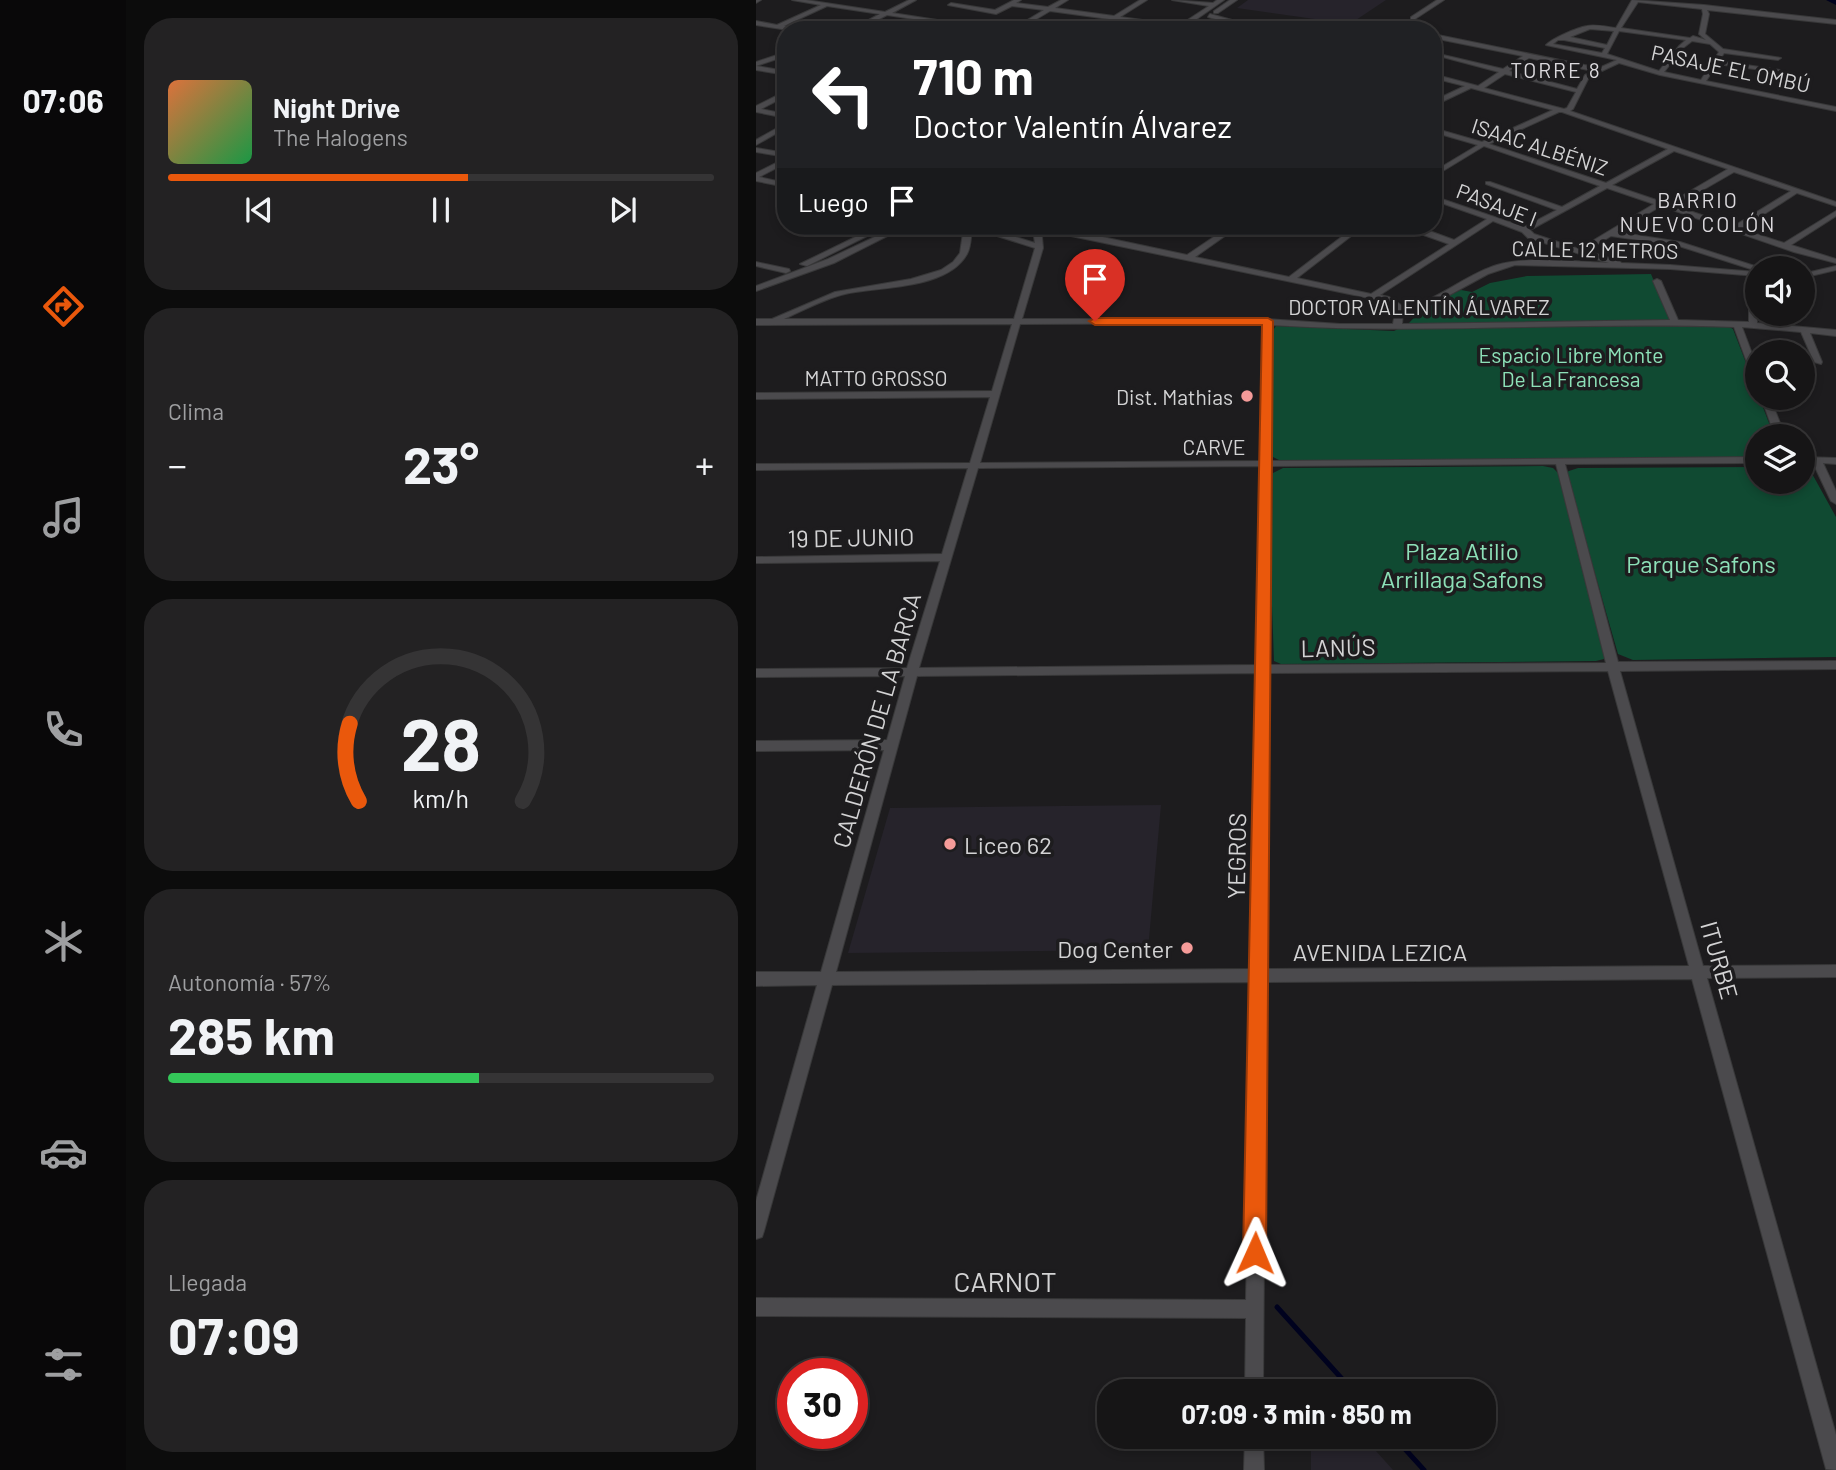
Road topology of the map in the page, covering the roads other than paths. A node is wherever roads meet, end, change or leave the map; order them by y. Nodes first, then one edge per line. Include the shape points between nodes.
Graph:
1 (795, 0) edge
2 (836, 0) edge
3 (913, 0) edge
4 (960, 0) edge
5 (1018, 0) edge
6 (1065, 0) edge
7 (1144, 0) edge
8 (1175, 0) edge
9 (1221, 0) edge
10 (1234, 0) edge
11 (1441, 0) edge
12 (1636, 0) edge
13 (1011, 4) junction
14 (826, 5) junction
15 (951, 5) joint
16 (1214, 5) junction
17 (1704, 8) junction
18 (970, 9) junction
19 (1050, 9) junction
20 (996, 12) joint
21 (886, 13) junction
22 (1210, 16) junction
23 (1114, 18) junction
24 (1413, 18) dead end
25 (790, 21) edge
26 (870, 21) edge
27 (939, 21) edge
28 (948, 21) edge
29 (1029, 21) edge
30 (1109, 21) edge
31 (1132, 21) edge
32 (1191, 21) edge
33 (1203, 21) edge
34 (1229, 21) edge
35 (1836, 22) edge
36 (756, 23) edge
37 (777, 26) edge
38 (1619, 29) junction
39 (1702, 34) junction
40 (1442, 38) edge
41 (1564, 38) junction
42 (1689, 39) junction
43 (1463, 43) junction
44 (1712, 43) junction
45 (1609, 47) junction
46 (1721, 51) junction
47 (1442, 54) edge
48 (1442, 55) edge
49 (1529, 55) junction
50 (1604, 55) junction
51 (777, 58) edge
52 (1778, 58) dead end
53 (1619, 61) junction
54 (1717, 62) junction
55 (756, 66) edge
56 (1598, 70) junction
57 (1777, 70) dead end
58 (777, 71) edge
59 (1507, 71) junction
60 (1660, 73) junction
61 (1442, 78) edge
62 (1703, 81) junction
63 (1470, 86) junction
64 (1479, 88) junction
65 (1578, 91) junction
66 (777, 98) edge
67 (1442, 100) edge
68 (1836, 109) edge
69 (756, 110) edge
70 (1561, 111) junction
71 (777, 114) edge
72 (777, 130) edge
73 (1442, 133) edge
74 (756, 143) edge
75 (1483, 144) junction
76 (756, 150) edge
77 (1671, 150) junction
78 (777, 155) edge
79 (777, 163) edge
80 (1442, 169) edge
81 (1730, 171) junction
82 (756, 178) edge
83 (777, 183) edge
84 (1488, 183) dead end
85 (1605, 185) junction
86 (1793, 193) junction
87 (1442, 201) edge
88 (1664, 205) junction
89 (1562, 209) junction
90 (1836, 209) edge
91 (1492, 219) junction
92 (1735, 229) junction
93 (1525, 230) junction
94 (1608, 233) junction
95 (864, 235) edge
96 (884, 235) edge
97 (966, 235) edge
98 (1003, 235) edge
99 (1039, 235) edge
100 (1082, 235) edge
101 (1222, 235) edge
102 (1348, 235) edge
103 (1432, 235) edge
104 (1454, 243) junction
105 (1038, 246) junction
106 (1785, 246) junction
107 (1580, 251) junction
108 (1188, 258) junction
109 (1836, 261) edge
110 (756, 264) edge
111 (1745, 264) edge
112 (1628, 266) junction
113 (817, 267) junction
114 (1836, 268) edge
115 (786, 271) junction
116 (1745, 273) edge
117 (1815, 273) edge
118 (1290, 279) junction
119 (1657, 281) dead end
120 (756, 288) edge
121 (774, 290) dead end
122 (1373, 296) junction
123 (1401, 310) junction
124 (1268, 321) junction
125 (756, 322) edge
126 (771, 322) junction
127 (1017, 322) junction
128 (1675, 322) junction
129 (1737, 324) junction
130 (1745, 324) edge
131 (1766, 326) edge
132 (1397, 327) junction
133 (1804, 329) junction
134 (756, 330) edge
135 (1834, 330) edge
136 (1745, 346) edge
137 (1818, 362) dead end
138 (996, 394) junction
139 (756, 396) edge
140 (1745, 460) edge
141 (1816, 460) joint
142 (1836, 461) edge
143 (1560, 463) junction
144 (1266, 465) junction
145 (974, 466) junction
146 (756, 467) edge
147 (1836, 501) edge
148 (946, 557) junction
149 (756, 559) edge
150 (1613, 665) junction
151 (1836, 665) edge
152 (1262, 669) junction
153 (912, 672) junction
154 (756, 673) edge
155 (891, 745) junction
156 (756, 746) edge
157 (1836, 971) edge
158 (1698, 973) junction
159 (1260, 974) junction
160 (756, 979) edge
161 (828, 979) junction
162 (756, 1231) edge
163 (756, 1307) edge
164 (1254, 1309) junction
165 (1254, 1379) edge
166 (1254, 1449) edge
167 (1836, 1469) edge
168 (1254, 1470) edge

1 - 14 street
2 - 14 street
3 - 21 street
4 - 15 street
5 - 13 street
6 - 19 street
7 - 23 street
8 - 16 street
9 - 16 street
10 - 22 street
11 - 24 street
12 - 17 street
12 - 38 street
13 - 19 street
13 - 20 street
14 - 21 street
14 - 25 street
15 - 18 street
16 - 32 street
17 - 35 street
17 - 39 street
18 - 20 street
18 - 28 street
19 - 23 street
19 - 29 street
21 - 26 street
21 - 27 street
22 - 33 street
22 - 34 street
23 - 30 street
23 - 31 street
36 - 37 street
38 - 41 street via 1589,27
38 - 42 street
38 - 45 street
39 - 42 street
39 - 44 street
40 - 43 street
41 - 45 street
41 - 50 street, PASAJE EL OMBÚ via 1549,45
42 - 44 street
42 - 60 street
43 - 47 street
43 - 49 street
44 - 46 street
45 - 50 street
46 - 52 street
46 - 54 street
48 - 59 street
49 - 56 street
49 - 59 street
50 - 53 street, PASAJE EL OMBÚ
51 - 55 street
53 - 56 street
53 - 60 street, PASAJE EL OMBÚ
54 - 57 street
54 - 62 street
55 - 58 street
56 - 65 street via 1584,79
59 - 64 street
59 - 65 street
60 - 62 street, PASAJE EL OMBÚ
61 - 63 street
62 - 68 street, PASAJE EL OMBÚ
63 - 64 street
63 - 67 street
64 - 70 street
65 - 70 street via 1570,108
66 - 69 street
69 - 71 street
70 - 75 street
70 - 77 street
72 - 74 street
73 - 75 street, ISAAC ALBÉNIZ
75 - 80 street
75 - 85 street, ISAAC ALBÉNIZ
76 - 78 street
77 - 81 street
77 - 85 street
79 - 82 street
81 - 86 street
81 - 88 street
82 - 83 street
84 - 89 street
85 - 88 street, ISAAC ALBÉNIZ
85 - 89 street
86 - 90 street
86 - 92 street
87 - 91 street, PASAJE I
88 - 92 street, ISAAC ALBÉNIZ
88 - 94 street
89 - 93 street
90 - 106 street
91 - 93 street, PASAJE I
91 - 104 street
92 - 106 street, ISAAC ALBÉNIZ
93 - 107 street, PASAJE I
94 - 107 street
94 - 111 street via 1680,244
95 - 115 street
96 - 113 street
97 - 126 street via 963,254 938,273 846,291
98 - 105 street
99 - 105 street, CALDERÓN DE LA BARCA
100 - 108 street
101 - 108 street
102 - 118 street
103 - 104 street
104 - 122 street
105 - 127 street, CALDERÓN DE LA BARCA
106 - 109 street, ISAAC ALBÉNIZ
107 - 112 street, PASAJE I
108 - 118 street
110 - 115 street
112 - 116 street, CALLE 12 METROS
112 - 123 street, CALLE 12 METROS via 1500,265 1426,304
113 - 120 street
113 - 121 street
114 - 117 street
115 - 120 street
118 - 122 street
119 - 128 street
122 - 123 street via 1395,302
123 - 132 street
124 - 127 street, DOCTOR VALENTÍN ÁLVAREZ
124 - 132 street, DOCTOR VALENTÍN ÁLVAREZ via 1315,327
124 - 144 street, YEGROS
125 - 126 street, DOCTOR VALENTÍN ÁLVAREZ
126 - 127 street, DOCTOR VALENTÍN ÁLVAREZ
126 - 134 street
127 - 138 street, CALDERÓN DE LA BARCA
128 - 129 street, DOCTOR VALENTÍN ÁLVAREZ
128 - 132 street, DOCTOR VALENTÍN ÁLVAREZ
129 - 130 street, DOCTOR VALENTÍN ÁLVAREZ
129 - 136 street
131 - 133 street, DOCTOR VALENTÍN ÁLVAREZ
133 - 135 street, DOCTOR VALENTÍN ÁLVAREZ
133 - 137 street
138 - 139 street, MATTO GROSSO
138 - 145 street, CALDERÓN DE LA BARCA
140 - 143 street, CARVE
141 - 142 street
141 - 147 street
143 - 144 street, CARVE
143 - 150 street, ITURBE
144 - 145 street, CARVE
144 - 152 street, YEGROS
145 - 146 street, CARVE
145 - 148 street, CALDERÓN DE LA BARCA
148 - 149 street, 19 DE JUNIO
148 - 153 street, CALDERÓN DE LA BARCA
150 - 151 street, LANÚS
150 - 152 street, LANÚS
150 - 158 street, ITURBE
152 - 153 street, LANÚS
152 - 159 street, YEGROS
153 - 154 street, LANÚS
153 - 155 street, CALDERÓN DE LA BARCA
155 - 156 street
155 - 161 street, CALDERÓN DE LA BARCA
157 - 158 street, AVENIDA LEZICA
158 - 159 street, AVENIDA LEZICA
158 - 167 street, ITURBE
159 - 161 street, AVENIDA LEZICA
159 - 164 street, YEGROS
160 - 161 street, AVENIDA LEZICA
161 - 162 street, CALDERÓN DE LA BARCA
163 - 164 street, CARNOT
164 - 165 street, YEGROS
166 - 168 street

